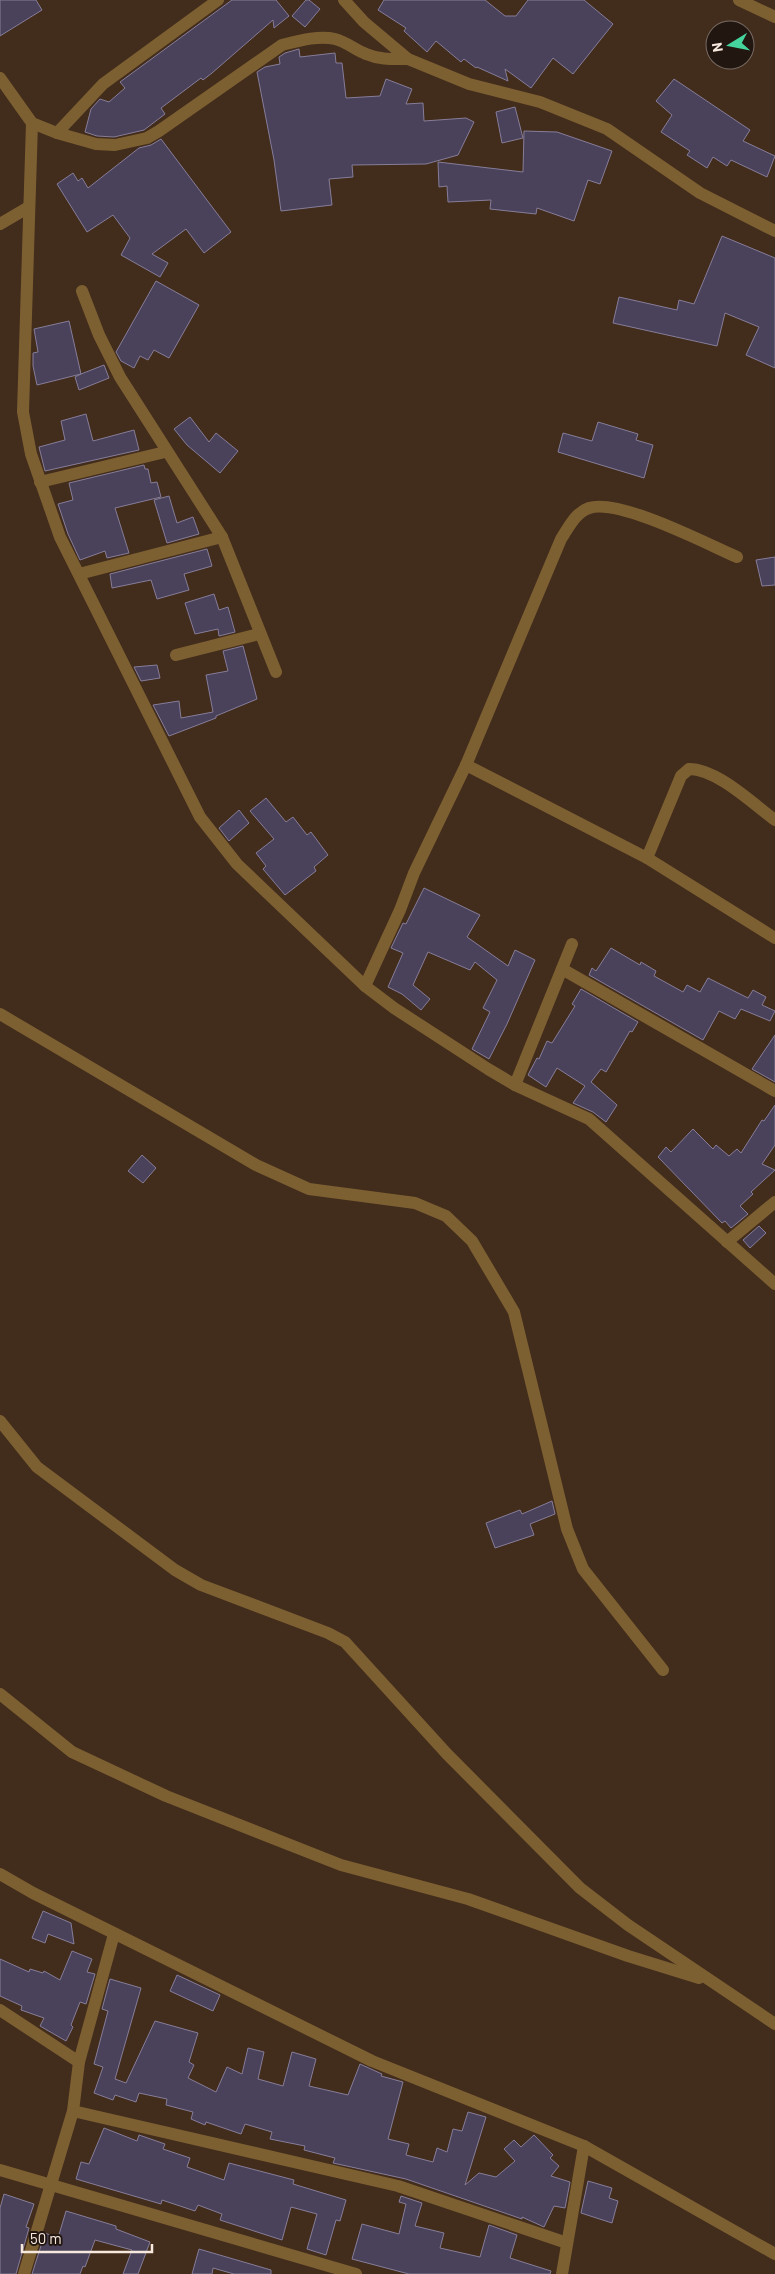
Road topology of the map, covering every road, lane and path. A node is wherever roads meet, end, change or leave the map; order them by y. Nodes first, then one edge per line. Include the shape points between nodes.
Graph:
1 (218, 0) edge
2 (344, 0) edge
3 (739, 0) edge
4 (775, 17) edge
5 (408, 59) junction
6 (0, 78) edge
7 (32, 123) junction
8 (57, 133) junction
9 (29, 207) junction
10 (0, 224) edge
11 (775, 231) edge
12 (82, 291) dead end
13 (166, 452) junction
14 (40, 482) junction
15 (222, 537) junction
16 (737, 556) dead end
17 (78, 574) junction
18 (259, 634) junction
19 (176, 656) dead end
20 (276, 672) dead end
21 (466, 765) junction
22 (775, 820) edge
23 (647, 858) junction
24 (775, 938) edge
25 (572, 944) dead end
26 (562, 970) junction
27 (364, 986) junction
28 (0, 1014) edge
29 (515, 1084) junction
30 (775, 1091) edge
31 (775, 1202) edge
32 (727, 1242) junction
33 (775, 1284) edge
34 (0, 1421) edge
35 (663, 1670) dead end
36 (0, 1694) edge
37 (0, 1874) edge
38 (114, 1934) junction
39 (712, 1982) junction
40 (0, 2010) edge
41 (775, 2024) edge
42 (79, 2062) junction
43 (73, 2111) junction
44 (584, 2146) junction
45 (0, 2170) edge
46 (52, 2185) junction
47 (567, 2243) junction
48 (775, 2254) edge
49 (24, 2274) edge
50 (356, 2274) edge
51 (562, 2274) edge

1 - 8 street via 103,84
2 - 5 street via 364,22
3 - 4 street
5 - 8 street via 385,60 334,38 297,41 276,49 147,138 115,145 96,144
5 - 11 street via 469,84 540,102 606,129 700,193
6 - 7 street
7 - 8 street
7 - 9 street
9 - 10 street
9 - 14 street via 23,412
12 - 13 street via 120,377
13 - 14 street
13 - 15 street
14 - 17 street via 60,537
15 - 17 street
15 - 18 street
16 - 21 street via 634,513 590,508 576,516 561,539
17 - 27 street via 200,817 237,864
18 - 19 street
18 - 20 street
21 - 23 street
21 - 27 street
22 - 23 street via 714,776 700,769 689,769 681,776
23 - 24 street
25 - 26 street
26 - 29 street
26 - 30 street
27 - 29 street
28 - 35 street via 256,1165 309,1189 415,1203 446,1216 472,1241 514,1312 567,1529 584,1569
29 - 32 street via 589,1119
31 - 32 street
32 - 33 street
34 - 39 street via 37,1467 175,1570 201,1585 345,1642 446,1754 580,1888
36 - 39 street via 72,1752 166,1796 341,1865 468,1899
37 - 38 street
38 - 42 street
38 - 44 street via 372,2061
39 - 41 street
40 - 42 street
42 - 43 street
43 - 46 street
43 - 47 street via 398,2186
44 - 47 street
44 - 48 street
45 - 46 street
46 - 49 street
46 - 50 street
47 - 51 street

